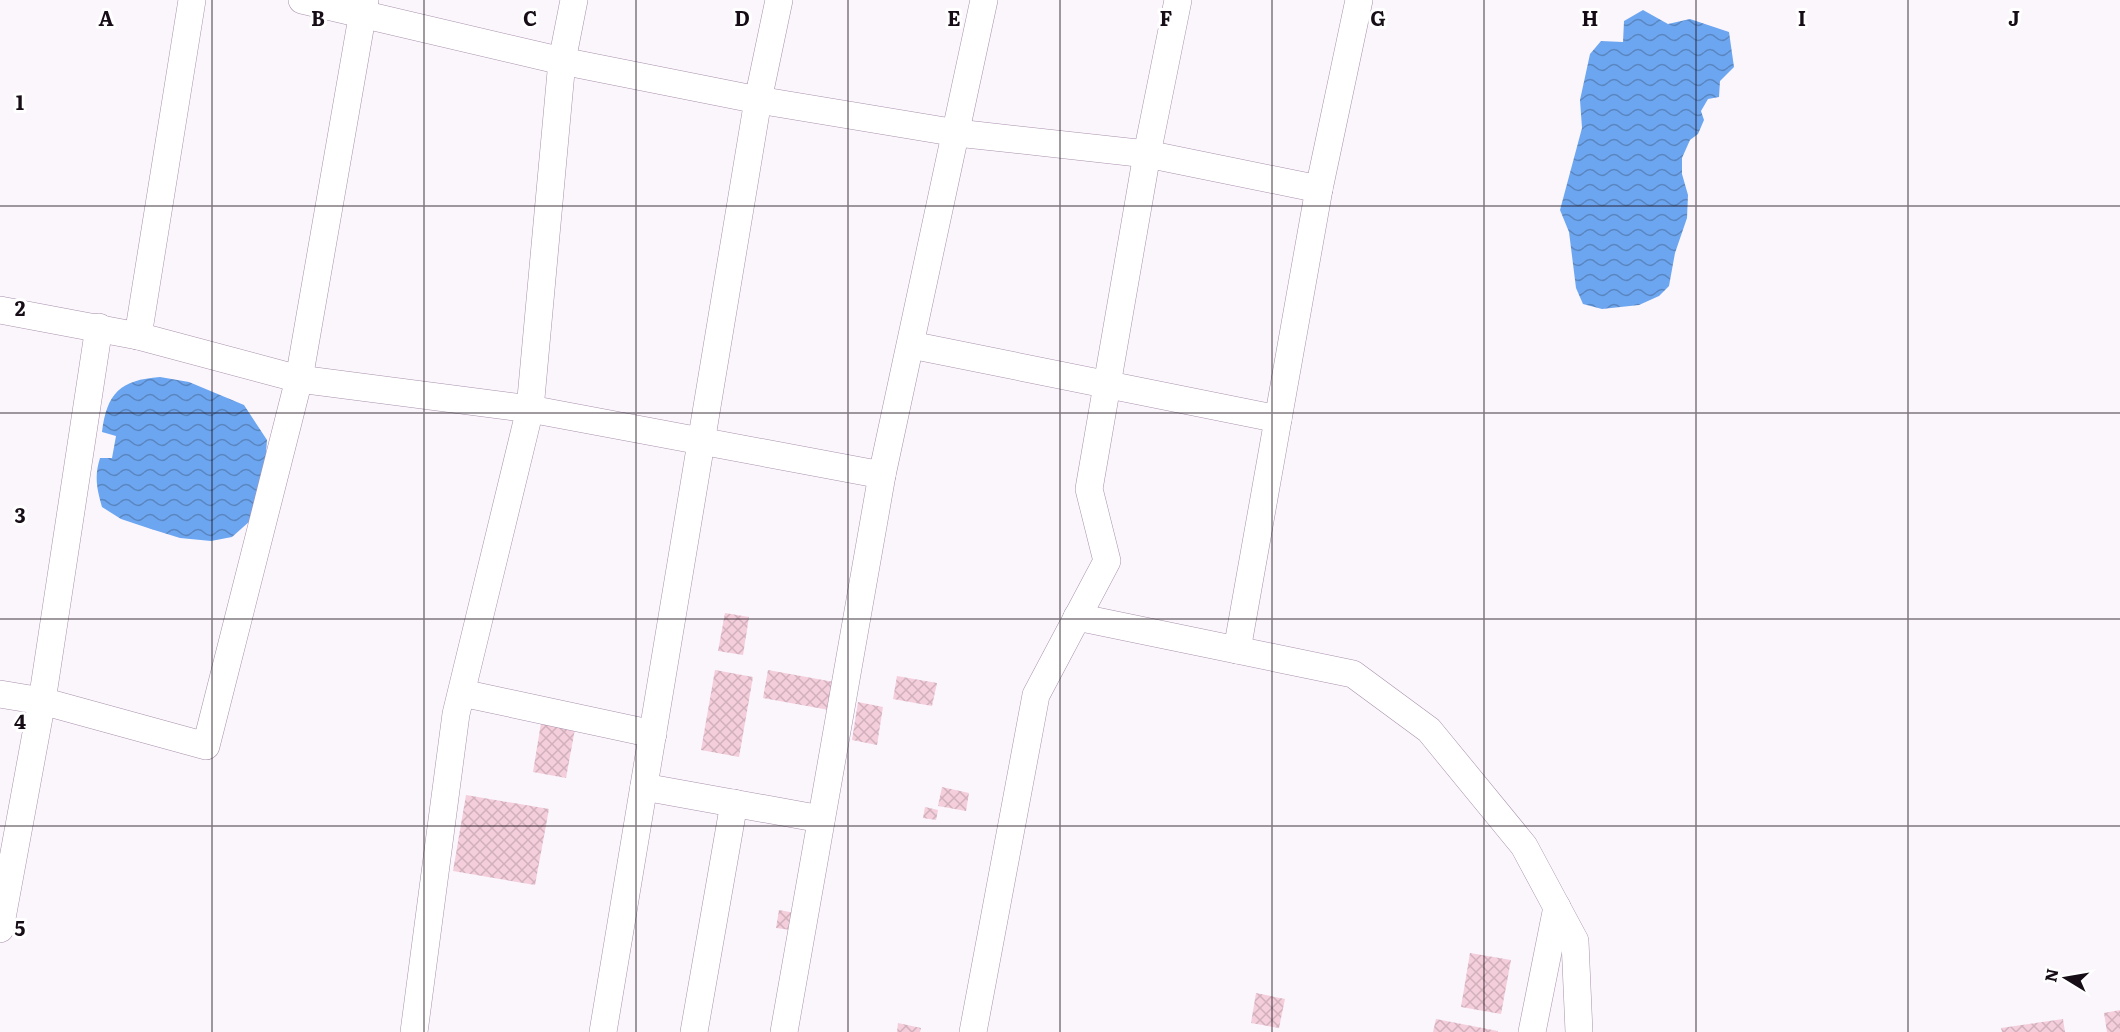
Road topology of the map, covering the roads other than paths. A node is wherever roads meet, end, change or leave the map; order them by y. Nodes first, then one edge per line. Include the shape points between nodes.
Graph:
1 (192, 0) edge
2 (302, 0) edge
3 (574, 0) edge
4 (780, 0) edge
5 (984, 0) edge
6 (1178, 0) edge
7 (1359, 0) edge
8 (364, 7) edge
9 (562, 61) junction
10 (758, 100) junction
11 (957, 133) junction
12 (1147, 154) junction
13 (1319, 189) junction
14 (0, 310) edge
15 (99, 327) junction
16 (138, 336) junction
17 (911, 345) junction
18 (299, 379) junction
19 (1106, 386) junction
20 (530, 409) junction
21 (1278, 419) junction
22 (701, 441) junction
23 (882, 475) junction
24 (1077, 617) junction
25 (1237, 650) junction
26 (462, 693) junction
27 (0, 694) edge
28 (42, 701) junction
29 (653, 734) junction
30 (644, 788) junction
31 (734, 804) junction
32 (821, 819) junction
33 (1557, 907) junction
34 (0, 930) edge
35 (414, 1032) edge
36 (603, 1032) edge
37 (694, 1032) edge
38 (784, 1032) edge
39 (973, 1032) edge
40 (1532, 1032) edge
41 (1579, 1032) edge

1 - 16 street
2 - 8 street
3 - 9 street
4 - 10 street
5 - 11 street
6 - 12 street
7 - 13 street
8 - 9 street
8 - 18 street
9 - 10 street
9 - 20 street
10 - 11 street
10 - 22 street
11 - 12 street
11 - 17 street
12 - 13 street
12 - 19 street
13 - 21 street
14 - 15 street
15 - 16 street
15 - 28 street
16 - 18 street
17 - 19 street
17 - 23 street
18 - 20 street
18 - 28 street via 206,746
19 - 21 street
19 - 24 street via 1089,489 1107,561
20 - 22 street
20 - 26 street
21 - 25 street
22 - 23 street
22 - 29 street
23 - 32 street
24 - 25 street
24 - 39 street via 1036,695
25 - 33 street via 1353,674 1430,730 1524,846
26 - 29 street
26 - 35 street
27 - 28 street
28 - 34 street
29 - 30 street
30 - 31 street
30 - 36 street
31 - 32 street
31 - 37 street
32 - 38 street
33 - 40 street
33 - 41 street via 1575,941

